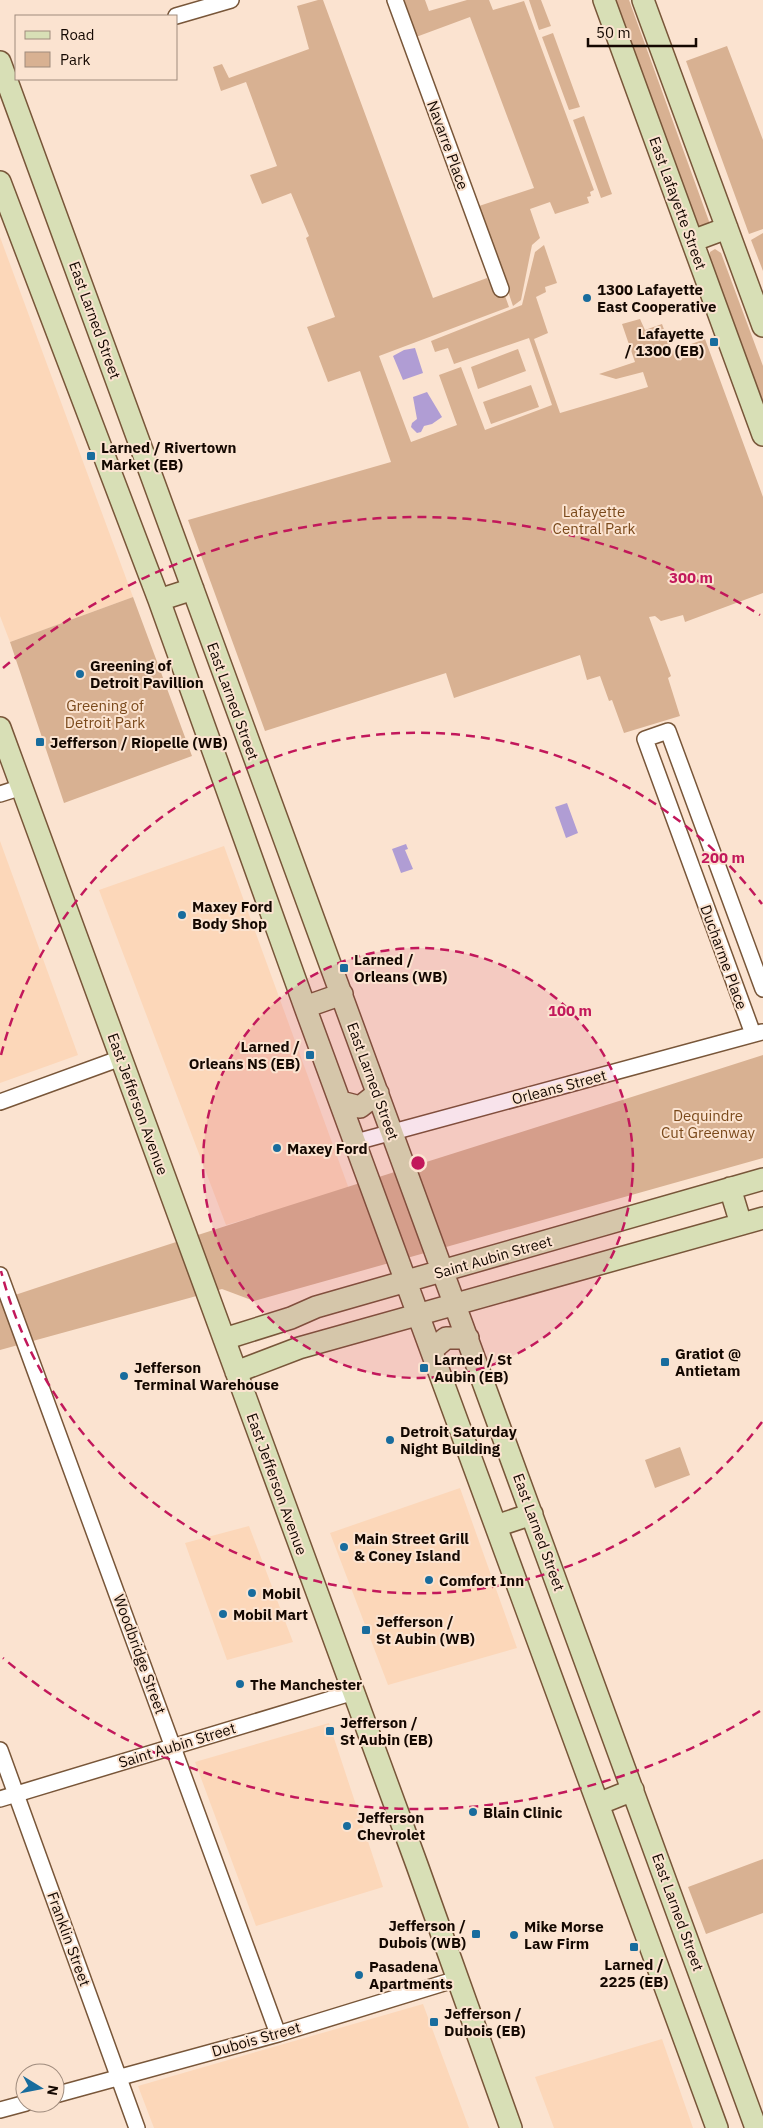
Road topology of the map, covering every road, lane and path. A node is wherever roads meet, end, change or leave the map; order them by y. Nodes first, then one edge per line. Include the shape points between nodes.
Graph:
1 (231, 0) edge
2 (395, 0) edge
3 (604, 0) edge
4 (643, 0) edge
5 (178, 15) edge
6 (5, 66) edge
7 (8, 105) edge
8 (0, 182) edge
9 (727, 228) junction
10 (692, 241) junction
11 (501, 289) dead end
12 (763, 326) edge
13 (763, 435) edge
14 (193, 589) junction
15 (158, 600) junction
16 (0, 728) edge
17 (22, 787) junction
18 (0, 794) edge
19 (720, 872) junction
20 (696, 880) junction
21 (763, 989) edge
22 (342, 994) junction
23 (305, 1008) junction
24 (758, 1033) edge
25 (121, 1058) junction
26 (378, 1093) junction
27 (0, 1102) edge
28 (341, 1102) junction
29 (393, 1134) junction
30 (356, 1142) junction
31 (763, 1179) edge
32 (730, 1188) junction
33 (763, 1218) edge
34 (741, 1224) junction
35 (480, 1260) junction
36 (443, 1271) junction
37 (0, 1275) edge
38 (407, 1281) junction
39 (373, 1292) junction
40 (491, 1295) junction
41 (455, 1305) junction
42 (419, 1314) junction
43 (277, 1322) junction
44 (381, 1325) junction
45 (468, 1338) junction
46 (224, 1339) junction
47 (432, 1350) junction
48 (289, 1352) junction
49 (236, 1372) junction
50 (532, 1514) junction
51 (496, 1526) junction
52 (354, 1692) junction
53 (173, 1746) junction
54 (0, 1750) edge
55 (633, 1790) junction
56 (16, 1795) junction
57 (0, 1799) edge
58 (598, 1804) junction
59 (457, 1978) junction
60 (278, 2034) junction
61 (119, 2078) junction
62 (65, 2092) edge
63 (15, 2106) edge
64 (0, 2110) edge
65 (136, 2128) edge
66 (511, 2128) edge
67 (717, 2128) edge
68 (756, 2128) edge

1 - 5 street
2 - 11 street, Navarre Place
3 - 10 street, East Lafayette Street
4 - 9 street
6 - 7 street, East Larned Street
7 - 14 street, East Larned Street
8 - 15 street
9 - 10 street
9 - 12 street
10 - 13 street, East Lafayette Street
14 - 15 street
14 - 22 street, East Larned Street
15 - 23 street
16 - 17 street, East Jefferson Avenue
17 - 18 street
17 - 25 street, East Jefferson Avenue
19 - 20 street
19 - 20 street, Ducharme Place via 668,731 645,739
19 - 21 street, Ducharme Place
20 - 24 street, Ducharme Place
22 - 23 street
22 - 26 street, East Larned Street
23 - 28 street
24 - 29 street, Orleans Street
25 - 27 street
25 - 46 street, East Jefferson Avenue
26 - 28 street via 360,1107
26 - 29 street, East Larned Street
28 - 30 street
29 - 30 street, Orleans Street
29 - 36 street, East Larned Street
30 - 38 street
31 - 32 street, Saint Aubin Street
32 - 34 street
32 - 35 street, Saint Aubin Street
33 - 34 street
34 - 40 street
35 - 36 street, Saint Aubin Street
35 - 40 street via 479,1279
36 - 38 street, Saint Aubin Street
36 - 41 street, East Larned Street
37 - 53 street, Woodbridge Street
38 - 39 street, Saint Aubin Street
38 - 42 street
39 - 43 street, Saint Aubin Street via 316,1307
39 - 44 street via 382,1307
40 - 41 street
41 - 42 street
41 - 45 street, East Larned Street
42 - 44 street
42 - 47 street
43 - 46 street, Saint Aubin Street
43 - 48 street via 278,1339
44 - 48 street
45 - 47 street via 446,1338
45 - 50 street, East Larned Street
46 - 49 street, East Jefferson Avenue
47 - 51 street
48 - 49 street
49 - 52 street, East Jefferson Avenue
50 - 51 street
50 - 55 street, East Larned Street
51 - 58 street
52 - 53 street, Saint Aubin Street
52 - 59 street, East Jefferson Avenue
53 - 56 street, Saint Aubin Street
53 - 60 street, Woodbridge Street
54 - 56 street, Franklin Street
55 - 58 street
55 - 68 street, East Larned Street
56 - 57 street, Saint Aubin Street
56 - 61 street, Franklin Street
58 - 67 street
59 - 60 street, Dubois Street
59 - 66 street, East Jefferson Avenue
60 - 61 street, Dubois Street
61 - 62 street, Dubois Street
61 - 65 street, Franklin Street
63 - 64 street

